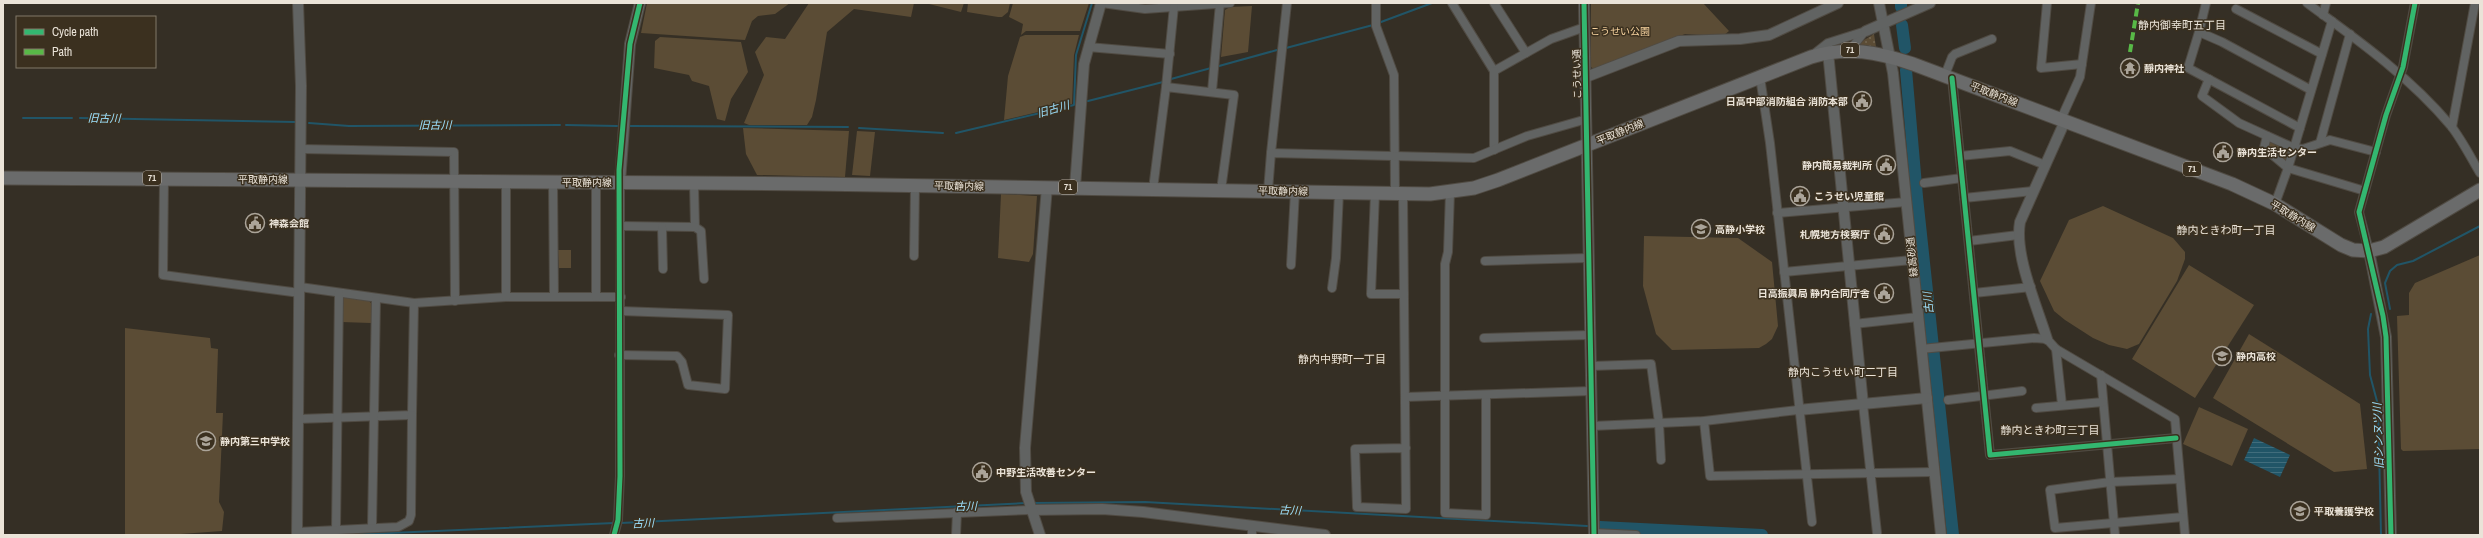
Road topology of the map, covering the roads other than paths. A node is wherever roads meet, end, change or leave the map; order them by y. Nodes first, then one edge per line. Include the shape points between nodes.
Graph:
1 (298, 3) edge
2 (640, 3) edge
3 (1101, 3) edge
4 (1220, 3) edge
5 (1230, 3) edge
6 (1287, 3) edge
7 (1376, 3) edge
8 (1452, 3) edge
9 (1494, 3) edge
10 (1584, 3) edge
11 (1838, 3) edge
12 (1879, 3) edge
13 (1930, 3) edge
14 (2047, 3) edge
15 (2091, 3) edge
16 (2206, 3) edge
17 (2307, 3) edge
18 (2326, 3) edge
19 (2414, 3) edge
20 (2475, 3) edge
21 (1174, 6) junction
22 (2236, 9) dead end
23 (2324, 15) junction
24 (2332, 21) junction
25 (1883, 24) junction
26 (1585, 27) junction
27 (1866, 31) junction
28 (2199, 32) junction
29 (2350, 34) junction
30 (1992, 39) dead end
31 (1088, 47) junction
32 (1850, 50) junction
33 (1828, 52) junction
34 (1526, 53) junction
35 (1170, 54) junction
36 (2322, 54) junction
37 (1890, 56) junction
38 (1811, 57) junction
39 (2082, 64) junction
40 (1494, 71) junction
41 (2399, 73) junction
42 (1586, 77) junction
43 (1760, 77) junction
44 (1949, 77) junction
45 (2209, 79) junction
46 (1166, 87) junction
47 (2311, 90) junction
48 (1212, 92) junction
49 (1587, 119) junction
50 (2063, 120) junction
51 (2452, 127) junction
52 (2300, 128) junction
53 (2268, 136) junction
54 (2320, 143) junction
55 (1587, 145) junction
56 (2294, 148) junction
57 (301, 149) junction
58 (1494, 150) junction
59 (2376, 152) junction
60 (1270, 154) junction
61 (1394, 156) junction
62 (1960, 156) junction
63 (2045, 165) junction
64 (2288, 168) junction
65 (2480, 173) edge
66 (3, 178) edge
67 (164, 178) junction
68 (1962, 178) junction
69 (301, 179) junction
70 (455, 180) junction
71 (506, 181) junction
72 (553, 181) junction
73 (596, 182) junction
74 (620, 182) junction
75 (694, 183) junction
76 (1924, 183) dead end
77 (916, 185) junction
78 (1047, 187) junction
79 (1075, 187) junction
80 (1153, 189) junction
81 (1221, 190) junction
82 (2480, 190) edge
83 (1268, 191) junction
84 (1294, 191) junction
85 (2033, 191) junction
86 (2365, 191) junction
87 (1338, 192) junction
88 (1450, 192) junction
89 (1375, 193) junction
90 (1399, 193) junction
91 (1964, 198) junction
92 (1906, 202) junction
93 (2275, 204) junction
94 (1842, 206) junction
95 (1777, 213) junction
96 (620, 226) junction
97 (662, 227) junction
98 (695, 227) junction
99 (2018, 235) junction
100 (1969, 241) junction
101 (2369, 251) junction
102 (914, 256) dead end
103 (1588, 258) junction
104 (1912, 260) junction
105 (1485, 261) dead end
106 (1292, 265) dead end
107 (1849, 266) junction
108 (663, 270) dead end
109 (1784, 272) junction
110 (704, 279) dead end
111 (2031, 287) junction
112 (1332, 288) dead end
113 (300, 290) junction
114 (339, 293) junction
115 (1404, 294) junction
116 (1974, 294) junction
117 (554, 296) junction
118 (506, 297) junction
119 (596, 297) junction
120 (620, 297) junction
121 (376, 299) junction
122 (455, 301) junction
123 (414, 303) junction
124 (621, 312) junction
125 (1918, 317) junction
126 (1854, 324) junction
127 (1590, 335) junction
128 (1484, 338) dead end
129 (2047, 339) junction
130 (1979, 344) junction
131 (1929, 349) junction
132 (2056, 349) junction
133 (619, 355) junction
134 (1591, 366) junction
135 (2100, 375) junction
136 (1591, 391) junction
137 (2022, 391) dead end
138 (1445, 396) junction
139 (1486, 396) junction
140 (1984, 396) junction
141 (1405, 397) junction
142 (1927, 398) junction
143 (1948, 400) dead end
144 (2103, 402) junction
145 (1863, 404) junction
146 (2062, 406) junction
147 (2036, 408) dead end
148 (1798, 410) junction
149 (375, 416) junction
150 (412, 416) junction
151 (338, 417) junction
152 (298, 419) junction
153 (1704, 421) junction
154 (1659, 423) junction
155 (1592, 426) junction
156 (2176, 438) junction
157 (2106, 444) junction
158 (1406, 448) junction
159 (1661, 460) dead end
160 (1934, 472) junction
161 (1870, 474) junction
162 (1806, 475) junction
163 (2180, 479) junction
164 (2110, 482) junction
165 (1031, 510) junction
166 (957, 512) junction
167 (2183, 517) junction
168 (837, 518) dead end
169 (1812, 522) dead end
170 (2114, 522) junction
171 (372, 528) junction
172 (336, 530) junction
173 (1252, 531) edge
174 (297, 533) edge
175 (1877, 533) dead end
176 (1594, 534) edge
177 (614, 535) edge
178 (956, 535) edge
179 (1040, 535) edge
180 (1322, 535) edge
181 (1636, 535) edge
182 (1941, 535) edge
183 (2115, 535) edge
184 (2185, 535) edge
185 (2391, 535) edge

1 - 57 street
2 - 74 street via 630,44
3 - 21 street via 1138,9
3 - 31 street
4 - 5 street
4 - 21 street
4 - 48 street
6 - 60 street
7 - 61 street via 1376,26 1394,75
8 - 40 street
9 - 34 street
10 - 26 street, こうせい通
11 - 42 street via 1769,35 1740,39 1679,41
12 - 25 street, 緑高砂通
13 - 25 street
14 - 39 street via 2041,68
15 - 39 street
16 - 28 street
17 - 23 street
18 - 23 street
19 - 41 street
20 - 51 street
21 - 35 street
22 - 36 street
23 - 24 street
24 - 29 street
24 - 36 street
25 - 27 street
25 - 37 street, 緑高砂通
26 - 34 street via 1551,39
26 - 42 street, こうせい通
27 - 32 street
27 - 38 street via 1828,43
28 - 45 street via 2188,68
28 - 47 street
29 - 41 street
29 - 54 street
30 - 44 street via 1955,54 1952,57
31 - 35 street
31 - 79 street via 1083,77
32 - 33 main road, 平取静内線 / 71
32 - 37 main road, 平取静内線 / 71
33 - 38 main road, 平取静内線 / 71
33 - 94 street
34 - 40 street
35 - 46 street
36 - 47 street
37 - 44 main road, 平取静内線 / 71
37 - 92 street, 緑高砂通
38 - 43 main road, 平取静内線 / 71
39 - 50 street via 2080,77
40 - 58 street
41 - 51 street
41 - 59 street
42 - 49 street, こうせい通
43 - 55 main road, 平取静内線 / 71
43 - 95 street
44 - 50 main road, 平取静内線 / 71
44 - 62 street
45 - 52 street
45 - 53 street via 2202,96 2239,123
46 - 48 street
46 - 80 street
47 - 52 street
48 - 81 street via 1234,95
49 - 55 street, こうせい通
49 - 58 street via 1527,136
50 - 63 street
50 - 93 main road, 平取静内線 / 71 via 2232,184
51 - 65 street
52 - 56 street
53 - 56 street
53 - 64 street via 2264,148
54 - 56 street via 2303,149
54 - 59 street via 2330,140
55 - 88 main road, 平取静内線 / 71 via 1498,180
55 - 103 street, こうせい通
56 - 64 street
57 - 69 street
57 - 70 street via 454,152
58 - 61 street via 1474,158
59 - 86 street
60 - 61 street
60 - 83 street
61 - 90 street
62 - 63 street via 2010,152
62 - 68 street
63 - 85 street
64 - 86 street
64 - 93 street
66 - 67 main road, 平取静内線 / 71
67 - 69 main road, 平取静内線 / 71
67 - 113 street via 164,275
68 - 76 street
68 - 91 street
69 - 70 main road, 平取静内線 / 71
69 - 113 street
70 - 71 main road, 平取静内線 / 71
70 - 122 street
71 - 72 main road, 平取静内線 / 71
71 - 118 street
72 - 73 main road, 平取静内線 / 71
72 - 117 street
73 - 74 main road, 平取静内線 / 71
73 - 119 street
74 - 75 main road, 平取静内線 / 71
74 - 96 street
75 - 77 main road, 平取静内線 / 71
75 - 98 street
77 - 78 main road, 平取静内線 / 71
77 - 102 street
78 - 79 main road, 平取静内線 / 71
78 - 165 street via 1025,448 1025,479
79 - 80 main road, 平取静内線 / 71
80 - 81 main road, 平取静内線 / 71
81 - 83 main road, 平取静内線 / 71
82 - 101 main road, 平取静内線 / 71 via 2389,244
83 - 84 main road, 平取静内線 / 71
84 - 87 main road, 平取静内線 / 71
84 - 106 street
85 - 91 street
85 - 99 street via 2020,222
86 - 101 street via 2359,212
87 - 89 main road, 平取静内線 / 71
87 - 112 street via 1336,258
88 - 90 main road, 平取静内線 / 71
88 - 138 street via 1448,252 1445,264
89 - 90 main road, 平取静内線 / 71
89 - 115 street via 1371,294
90 - 115 street
91 - 100 street
92 - 94 street
92 - 104 street, 緑高砂通
93 - 101 main road, 平取静内線 / 71 via 2341,245 2353,250
94 - 95 street
94 - 107 street
95 - 109 street
96 - 97 street
96 - 120 street
97 - 98 street
97 - 108 street
98 - 110 street via 701,231
99 - 100 street
99 - 111 street
100 - 116 street
101 - 185 street via 2386,337
103 - 105 street
103 - 127 street, こうせい通
104 - 107 street
104 - 125 street, 緑高砂通
107 - 109 street
107 - 126 street
109 - 148 street
111 - 116 street
111 - 129 street
113 - 114 street
113 - 152 street
114 - 121 street
114 - 151 street
115 - 141 street
116 - 130 street
117 - 118 street
117 - 119 street
118 - 122 street
119 - 120 street
120 - 124 street
121 - 123 street
121 - 149 street
122 - 123 street
123 - 150 street
124 - 133 street
124 - 133 street via 728,315 725,389 688,385 682,362 677,356
125 - 126 street
125 - 131 street, 緑高砂通
126 - 145 street
127 - 128 street
127 - 134 street, こうせい通
129 - 130 street
129 - 132 street
130 - 131 street
130 - 140 street
131 - 142 street, 緑高砂通
132 - 135 street
132 - 146 street
133 - 177 street via 620,476
134 - 136 street, こうせい通
134 - 154 street via 1651,364
135 - 144 street
135 - 156 street via 2175,419
136 - 139 street
136 - 155 street, こうせい通
137 - 140 street
138 - 139 street
138 - 139 street via 1445,513 1486,515
138 - 141 street
140 - 143 street
140 - 157 street via 1990,455
141 - 158 street
142 - 145 street
142 - 160 street, 緑高砂通
144 - 146 street
144 - 157 street
145 - 148 street
145 - 161 street
146 - 147 street
148 - 153 street
148 - 162 street
149 - 150 street
149 - 151 street
149 - 171 street
150 - 171 street via 411,515 405,525
151 - 152 street
151 - 172 street
152 - 174 street
153 - 154 street
153 - 162 street via 1710,476
154 - 155 street
154 - 159 street
155 - 176 street, こうせい通
156 - 157 street
156 - 163 street
157 - 164 street
158 - 158 street via 1356,449 1357,507 1406,509
160 - 161 street
160 - 182 street, 緑高砂通
161 - 162 street
161 - 175 street
162 - 169 street
163 - 164 street
163 - 167 street
164 - 170 street
164 - 170 street via 2050,490 2055,528
165 - 166 street
165 - 173 street via 1102,509
165 - 179 street
166 - 168 street
166 - 178 street
167 - 170 street
167 - 184 street
170 - 183 street
171 - 172 street
172 - 174 street
173 - 180 street
176 - 181 street

